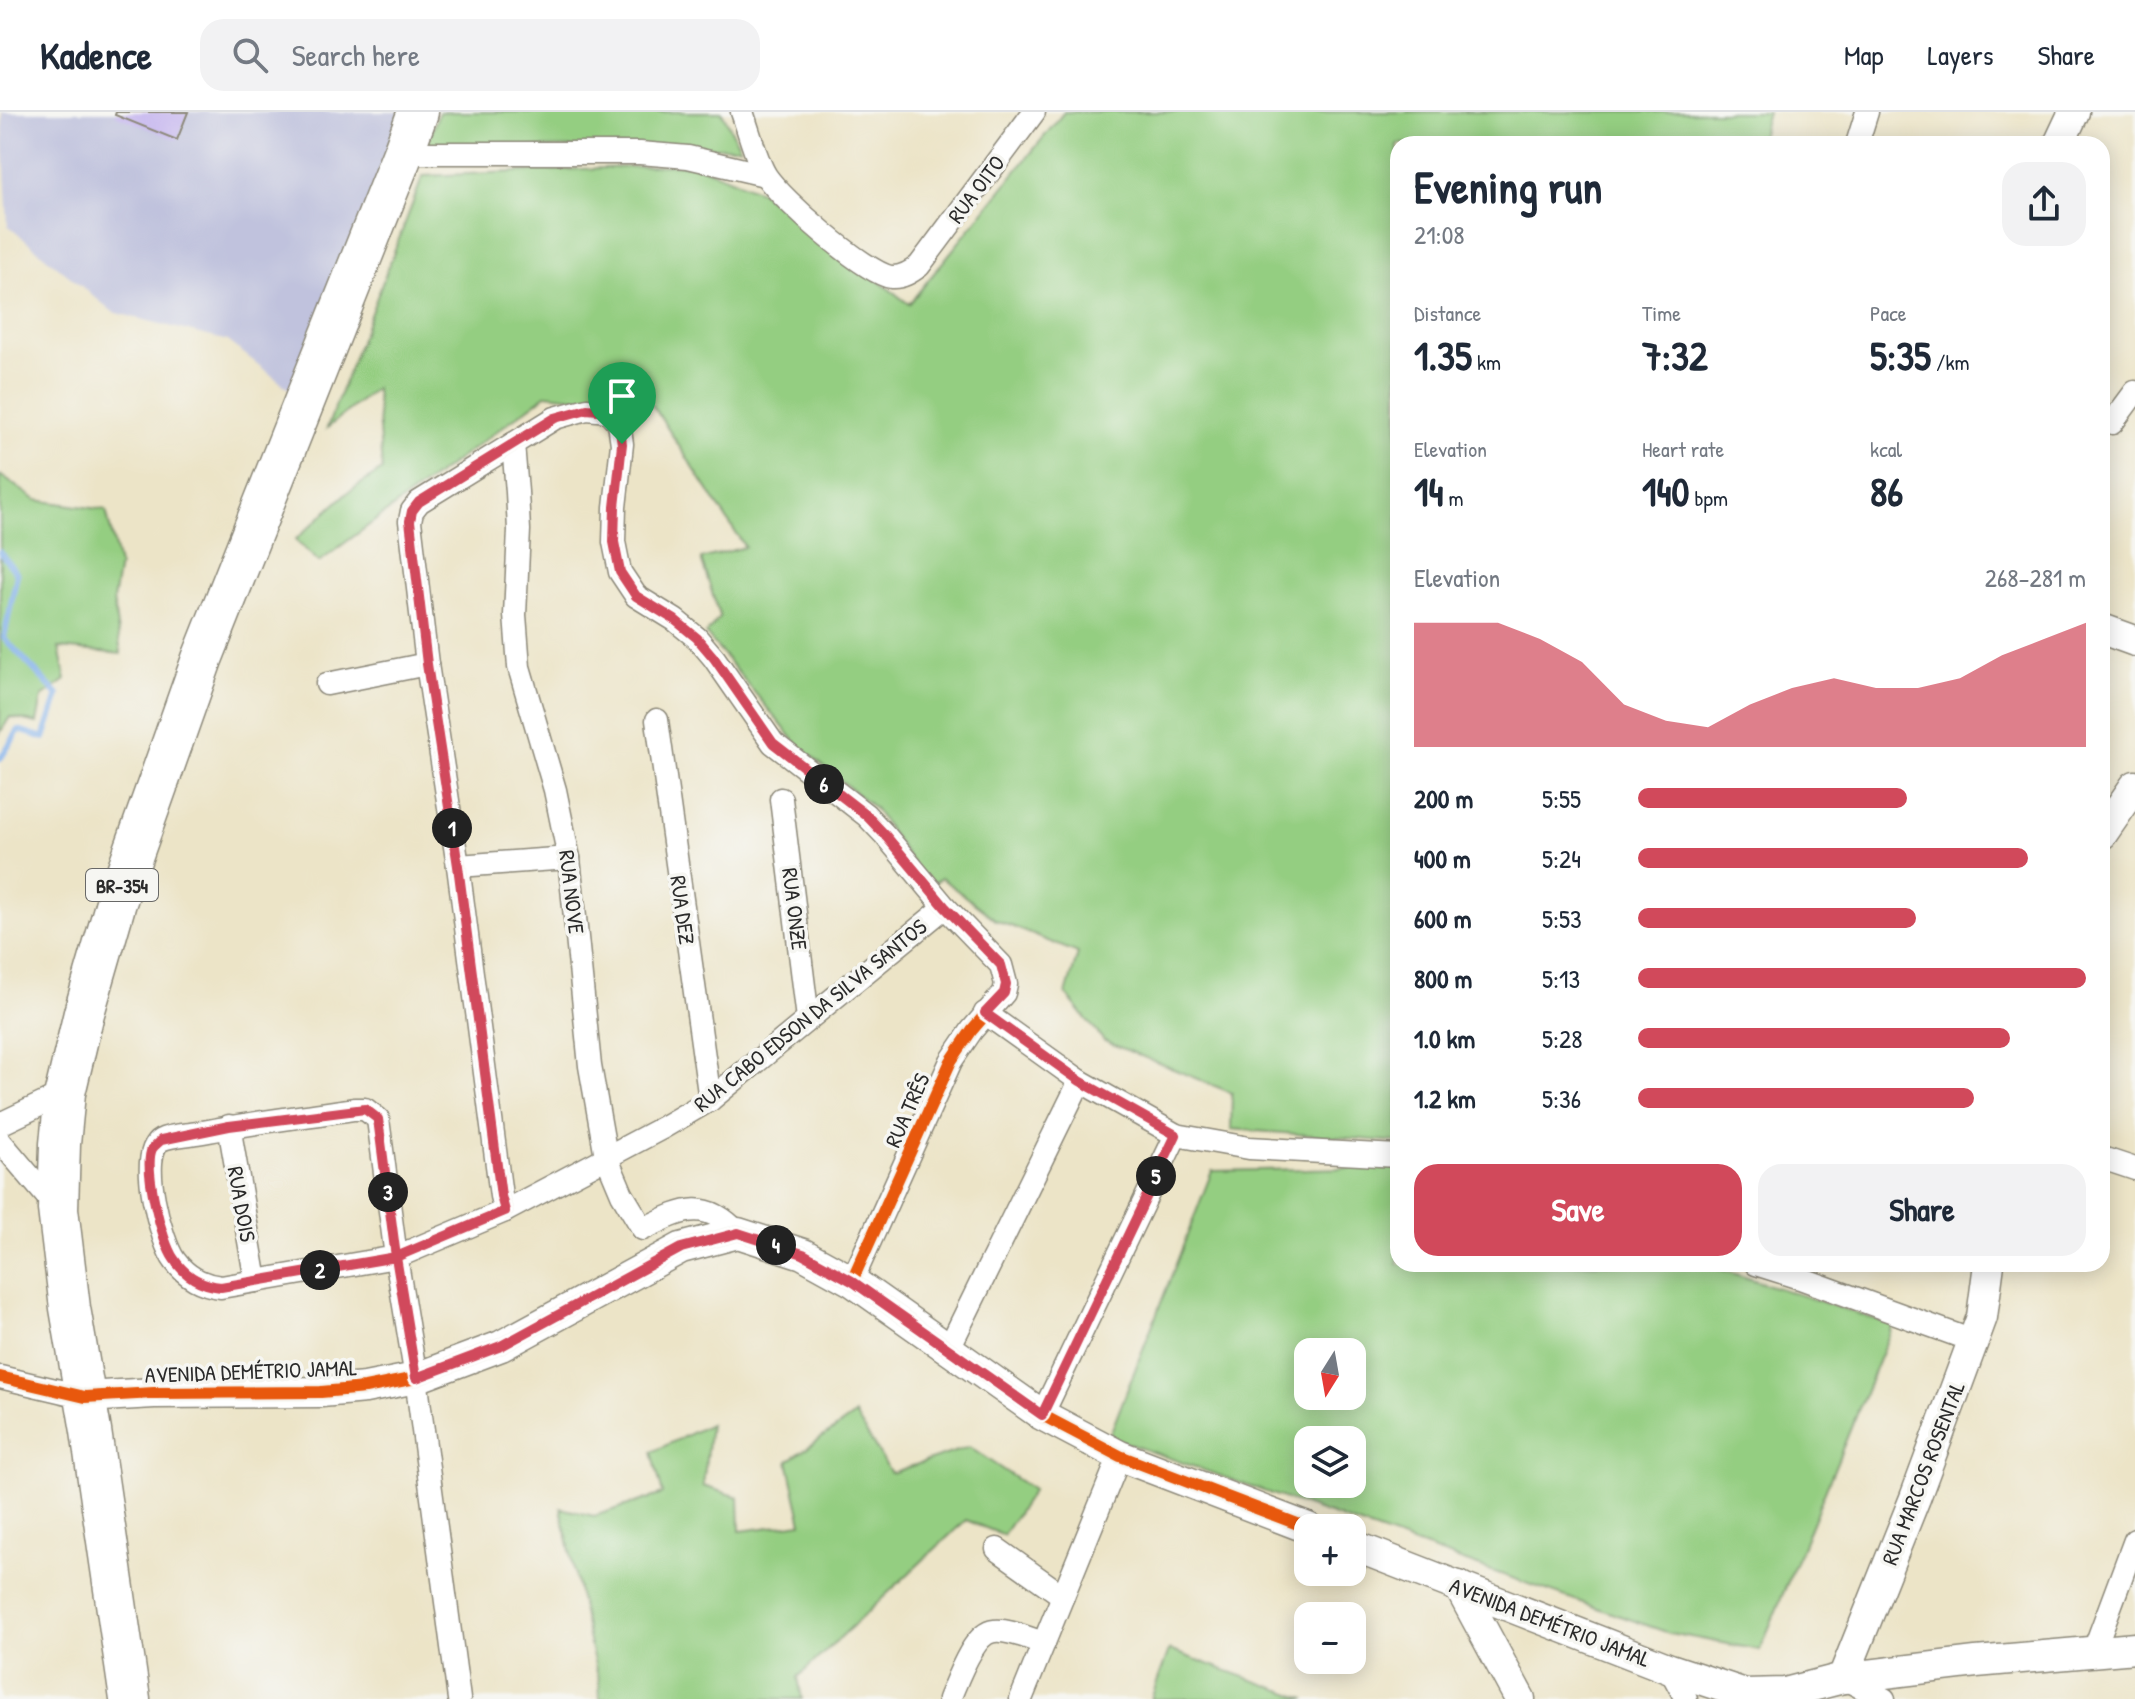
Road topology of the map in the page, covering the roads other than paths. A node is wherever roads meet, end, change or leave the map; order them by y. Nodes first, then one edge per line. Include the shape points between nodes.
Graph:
1 (418, 112) edge
2 (742, 112) edge
3 (1867, 112) edge
4 (2074, 112) edge
5 (1026, 114) edge
6 (1860, 136) edge
7 (2063, 136) edge
8 (403, 153) junction
9 (765, 175) junction
10 (2135, 392) edge
11 (2112, 423) dead end
12 (513, 444) junction
13 (2110, 632) edge
14 (2135, 641) edge
15 (427, 664) junction
16 (327, 684) dead end
17 (657, 720) dead end
18 (2135, 786) edge
19 (781, 799) dead end
20 (2110, 822) edge
21 (569, 858) junction
22 (458, 866) junction
23 (945, 907) junction
24 (985, 1013) junction
25 (808, 1019) junction
26 (1080, 1081) junction
27 (65, 1093) junction
28 (710, 1100) junction
29 (0, 1124) edge
30 (229, 1126) junction
31 (1176, 1135) junction
32 (0, 1141) edge
33 (606, 1156) junction
34 (1390, 1156) edge
35 (2110, 1161) edge
36 (2135, 1169) edge
37 (58, 1209) junction
38 (505, 1211) junction
39 (738, 1233) junction
40 (396, 1257) junction
41 (1803, 1272) edge
42 (1988, 1272) edge
43 (256, 1281) junction
44 (852, 1281) junction
45 (1973, 1341) junction
46 (948, 1350) junction
47 (0, 1377) edge
48 (416, 1378) junction
49 (85, 1397) junction
50 (1042, 1415) junction
51 (1120, 1456) junction
52 (1294, 1523) edge
53 (2135, 1540) edge
54 (997, 1549) dead end
55 (1366, 1550) edge
56 (1459, 1586) junction
57 (1063, 1596) junction
58 (1044, 1643) junction
59 (2135, 1648) edge
60 (2094, 1650) junction
61 (1670, 1669) junction
62 (1843, 1678) junction
63 (130, 1699) edge
64 (459, 1699) edge
65 (949, 1699) edge
66 (1021, 1699) edge
67 (1520, 1699) edge
68 (1686, 1699) edge
69 (1884, 1699) edge

1 - 8 highway, BR-354
2 - 9 street
3 - 6 street
4 - 7 street
5 - 9 street, RUA OITO via 919,266 895,277 880,274 831,240
8 - 9 street via 640,153 688,157
8 - 27 highway, BR-354 via 202,659 116,902
10 - 11 street
12 - 15 street via 412,511 410,534
12 - 21 street, RUA NOVE via 519,667
12 - 23 street via 555,418 587,409 608,411 619,423 622,444 614,542 620,572 636,596 697,638 773,743 866,815
13 - 14 street
15 - 16 street
15 - 22 street
17 - 28 street, RUA DEZ
18 - 20 street
19 - 25 street, RUA ONZE
21 - 22 street
21 - 33 street, RUA NOVE via 590,1066
22 - 38 street
23 - 24 street, RUA TRÊS via 1001,965 1004,993
23 - 25 street, RUA CABO EDSON DA SILVA SANTOS
24 - 26 street
24 - 44 street, RUA TRÊS via 951,1061
25 - 28 street, RUA CABO EDSON DA SILVA SANTOS
26 - 31 street
26 - 46 street
27 - 29 street
27 - 37 highway, BR-354
28 - 33 street, RUA CABO EDSON DA SILVA SANTOS
30 - 40 street via 354,1109 365,1109 378,1119
30 - 43 street, RUA DOIS
30 - 43 street, RUA CABO EDSON DA SILVA SANTOS via 161,1140 153,1148 149,1173 165,1245 175,1262 208,1286
31 - 34 street via 1249,1148
31 - 50 street
32 - 37 street
33 - 38 street, RUA CABO EDSON DA SILVA SANTOS
33 - 39 street, RUA NOVE via 643,1229 682,1211 706,1211
35 - 36 street
37 - 49 highway, BR-354
38 - 40 street, RUA CABO EDSON DA SILVA SANTOS
39 - 44 street via 803,1254
39 - 48 street, AVENIDA DEMÉTRIO JAMAL via 681,1248 501,1346
40 - 43 street, RUA CABO EDSON DA SILVA SANTOS
40 - 48 street
41 - 45 street
42 - 45 street, RUA MARCOS ROSENTAL
44 - 46 street
45 - 62 street, RUA MARCOS ROSENTAL
46 - 50 street
47 - 49 street, AVENIDA DEMÉTRIO JAMAL
48 - 49 street, AVENIDA DEMÉTRIO JAMAL via 321,1392
48 - 64 street
49 - 63 highway, BR-354
50 - 51 street
51 - 52 street
51 - 57 street
53 - 60 street
54 - 57 street
55 - 56 street, AVENIDA DEMÉTRIO JAMAL
56 - 61 street, AVENIDA DEMÉTRIO JAMAL
56 - 67 street
57 - 58 street
58 - 65 street via 991,1630 975,1643
58 - 66 street
59 - 60 street, AVENIDA DEMÉTRIO JAMAL
60 - 62 street, AVENIDA DEMÉTRIO JAMAL
61 - 62 street, AVENIDA DEMÉTRIO JAMAL via 1763,1695
61 - 68 street
62 - 69 street

